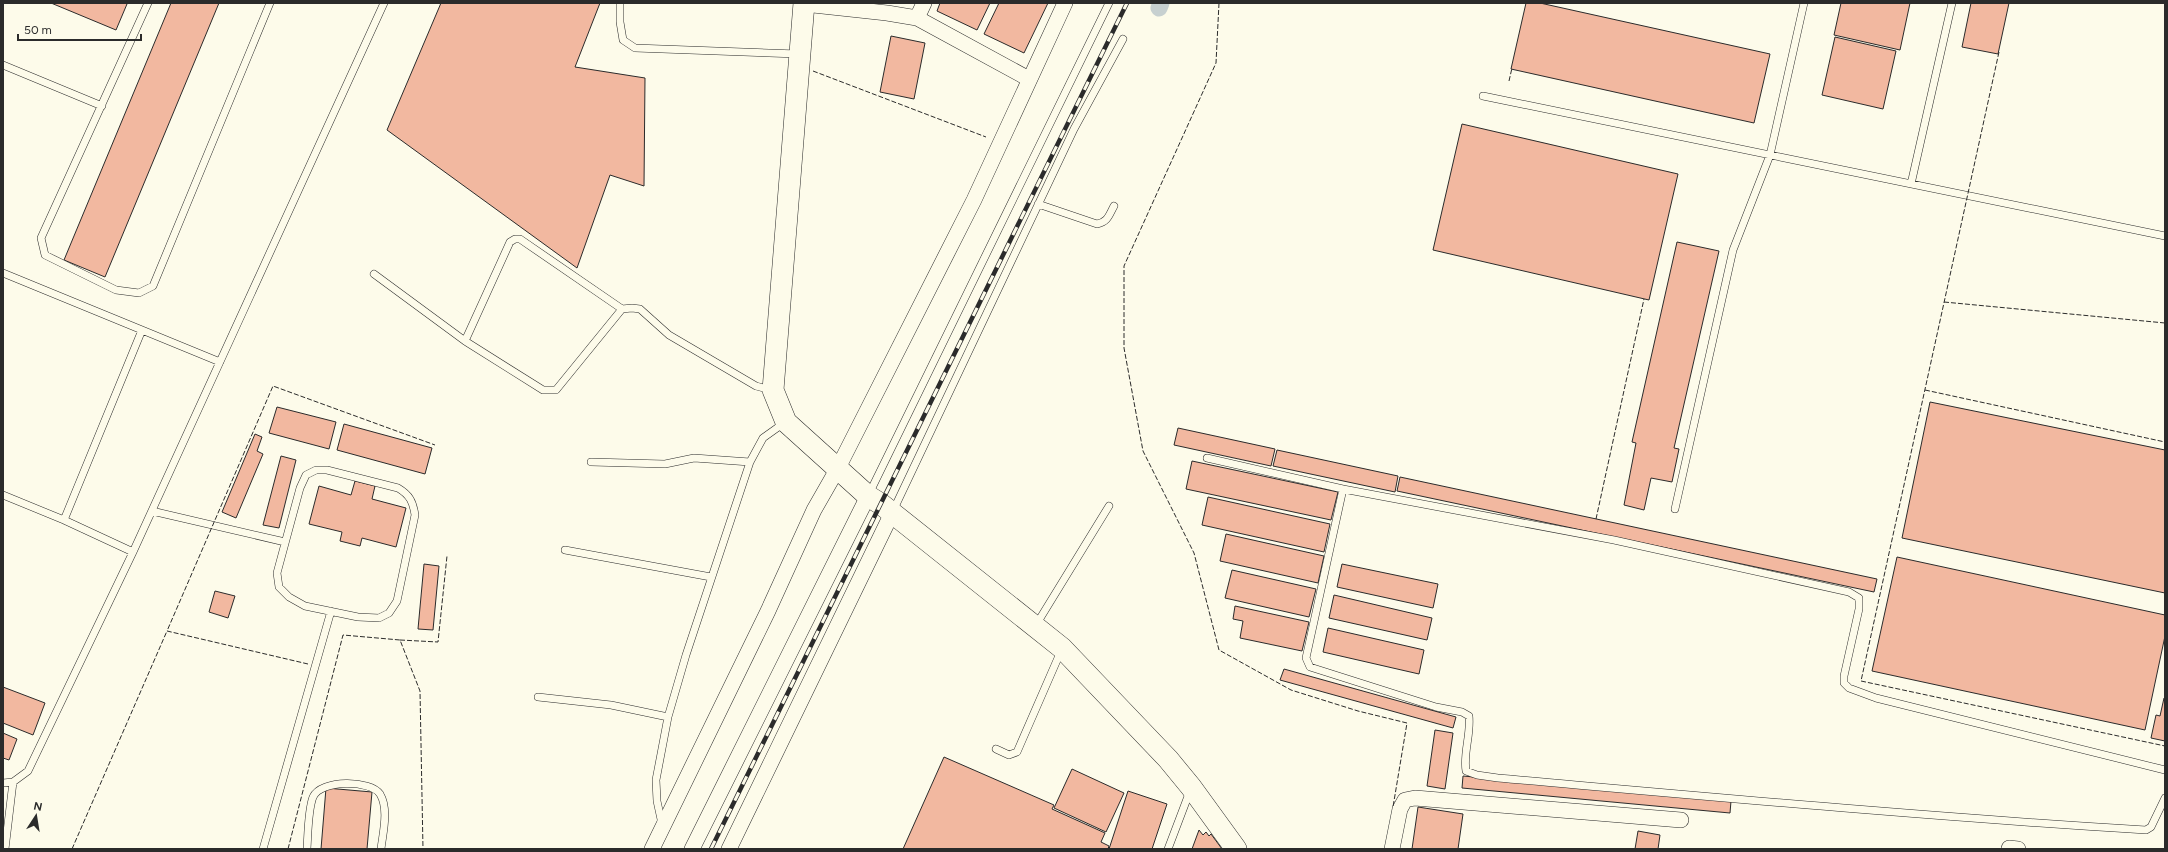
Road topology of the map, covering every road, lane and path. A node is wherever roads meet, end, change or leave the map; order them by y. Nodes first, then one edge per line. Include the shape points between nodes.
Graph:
1 (148, 3) edge
2 (270, 3) edge
3 (384, 3) edge
4 (620, 3) edge
5 (924, 3) edge
6 (1066, 3) edge
7 (1110, 3) edge
8 (1804, 3) edge
9 (1952, 3) edge
10 (804, 4) edge
11 (917, 18) junction
12 (1124, 39) dead end
13 (800, 54) junction
14 (3, 65) edge
15 (1029, 79) junction
16 (1483, 96) dead end
17 (102, 106) junction
18 (1770, 155) junction
19 (1911, 184) junction
20 (1038, 204) junction
21 (1114, 206) dead end
22 (2165, 236) edge
23 (3, 273) edge
24 (374, 274) dead end
25 (622, 309) junction
26 (142, 330) junction
27 (465, 341) junction
28 (220, 362) junction
29 (773, 390) junction
30 (786, 422) junction
31 (1207, 458) dead end
32 (591, 462) dead end
33 (750, 462) junction
34 (838, 468) junction
35 (1343, 489) junction
36 (3, 496) edge
37 (868, 496) junction
38 (1108, 506) dead end
39 (1674, 509) dead end
40 (152, 511) junction
41 (892, 513) junction
42 (64, 520) junction
43 (285, 542) junction
44 (565, 550) dead end
45 (133, 552) junction
46 (711, 577) junction
47 (331, 611) junction
48 (1034, 627) junction
49 (1062, 648) junction
50 (538, 697) dead end
51 (668, 717) junction
52 (996, 749) dead end
53 (2165, 770) edge
54 (13, 782) junction
55 (3, 783) edge
56 (1192, 787) junction
57 (2165, 798) edge
58 (1681, 820) dead end
59 (663, 826) junction
60 (5, 849) edge
61 (263, 849) edge
62 (307, 849) edge
63 (381, 849) edge
64 (652, 849) edge
65 (692, 849) edge
66 (729, 849) edge
67 (1168, 849) edge
68 (1236, 849) edge
69 (1392, 849) edge

1 - 17 lane
2 - 17 lane via 153,286 140,293 116,290 44,255 41,238
3 - 28 lane
4 - 13 lane via 623,40 635,48
5 - 11 street
6 - 15 street
7 - 37 lane
8 - 18 lane
9 - 19 lane
10 - 11 street via 887,12
10 - 13 street
11 - 15 street
12 - 20 lane via 1074,129
13 - 29 street
14 - 17 lane
15 - 34 street via 974,200
16 - 18 lane
18 - 19 lane
18 - 39 lane via 1733,250
19 - 22 lane
20 - 21 lane via 1097,224 1108,218
20 - 41 lane
23 - 26 lane
24 - 27 lane
25 - 27 lane via 556,390 543,390
25 - 27 lane via 520,239 515,239 510,242
25 - 29 lane via 640,309 669,335 756,386
26 - 28 lane
26 - 42 lane
28 - 40 lane
29 - 30 street
30 - 33 lane via 763,438
30 - 34 street
31 - 35 lane
32 - 33 lane via 665,464 694,458
33 - 46 lane
34 - 37 street
34 - 59 street via 814,510 768,611
35 - 53 lane via 1614,540 1848,592 1859,598 1859,609 1844,676 1844,683 1849,688 1876,698
35 - 57 lane via 1306,658 1310,667 1436,707 1462,712 1468,716 1470,726 1464,762 1466,771 1498,778 1790,804 2146,830 2151,827
36 - 42 lane
37 - 41 street
37 - 65 street
38 - 48 lane
40 - 43 lane
40 - 45 lane
41 - 48 street
41 - 66 street
42 - 45 lane
43 - 47 lane via 277,573 279,587 289,597 305,606
43 - 47 lane via 300,488 306,475 316,470 328,470 398,488 413,502 415,515 397,601 389,613 379,618 358,617
44 - 46 lane
45 - 54 lane via 28,771
46 - 51 lane
47 - 61 lane
48 - 49 street
49 - 52 lane via 1017,752 1009,755
49 - 56 street
50 - 51 lane via 611,705
51 - 59 lane via 656,780 656,801
54 - 55 lane
54 - 60 lane
56 - 67 lane
56 - 68 street
58 - 69 street via 1415,798 1405,800 1400,809
59 - 64 street
62 - 63 lane via 313,797 318,790 338,783 368,787 379,793 384,804

